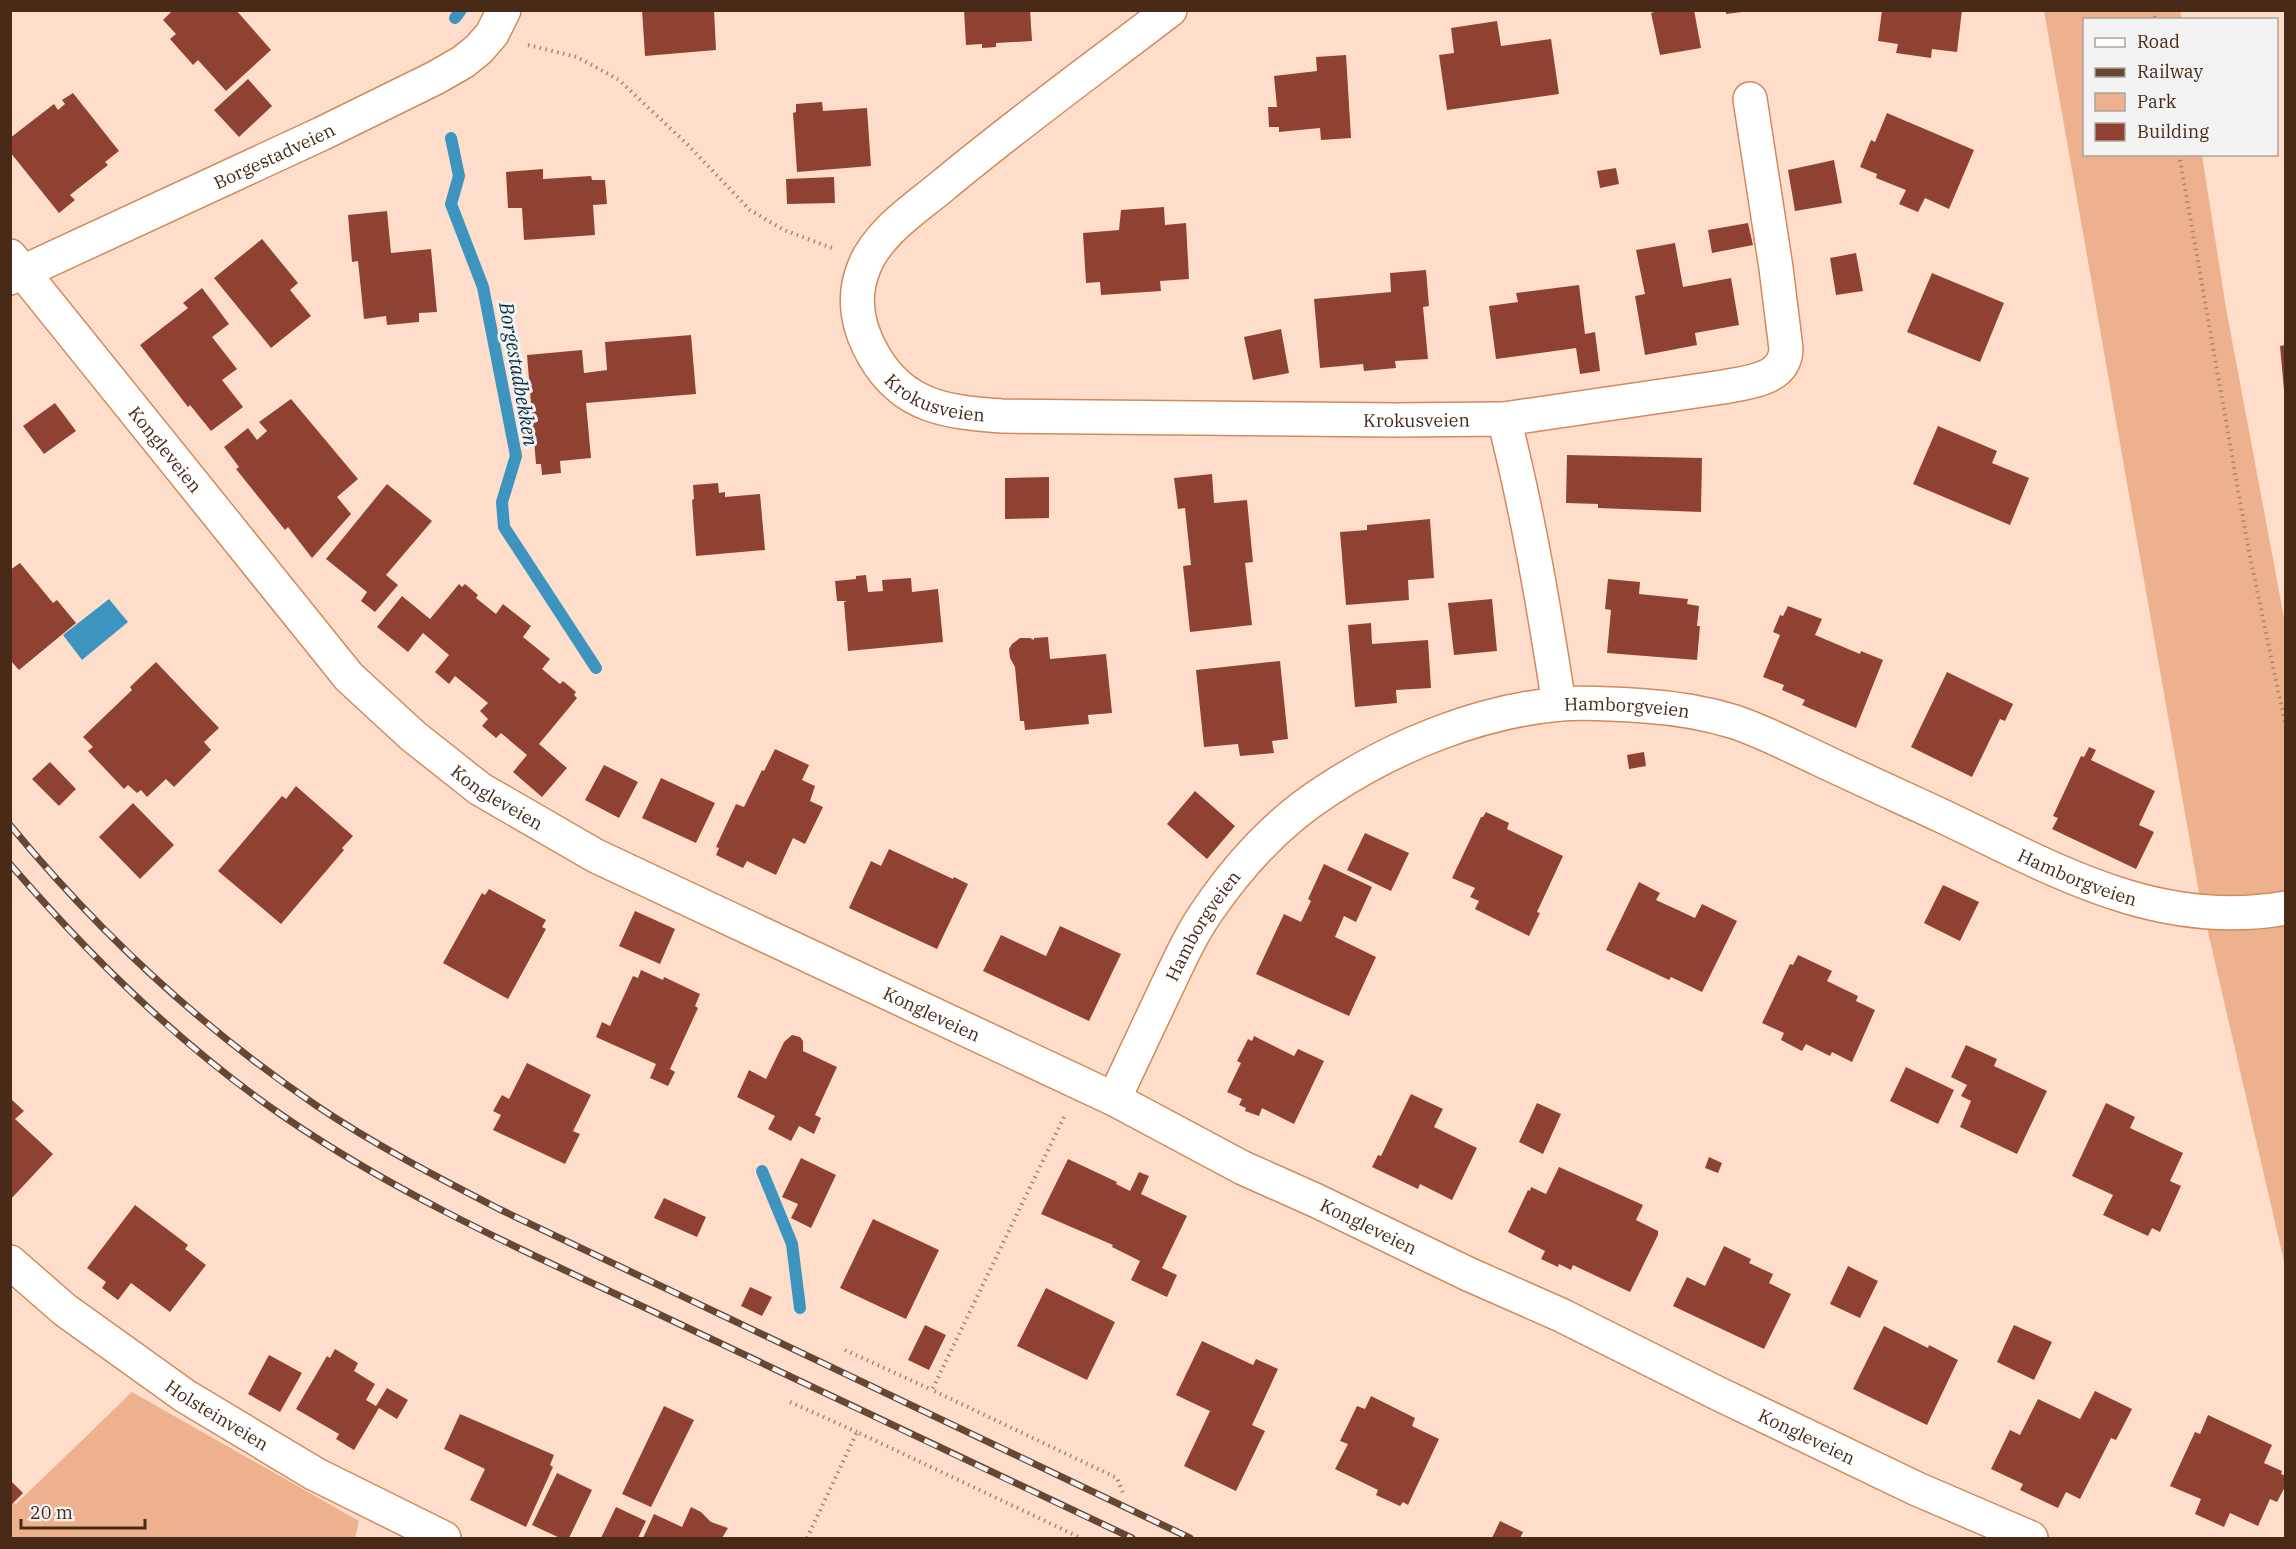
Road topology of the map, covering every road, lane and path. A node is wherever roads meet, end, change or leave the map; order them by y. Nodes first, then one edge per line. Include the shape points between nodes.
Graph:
1 (1170, 10) edge
2 (498, 22) edge
3 (1750, 99) dead end
4 (2179, 156) edge
5 (871, 253) junction
6 (15, 268) edge
7 (1504, 419) junction
8 (1559, 704) junction
9 (2286, 728) edge
10 (2286, 909) edge
11 (1114, 1099) junction
12 (1066, 1114) dead end
13 (10, 1262) edge
14 (844, 1350) dead end
15 (932, 1390) junction
16 (790, 1402) dead end
17 (857, 1432) junction
18 (1123, 1493) dead end
19 (444, 1539) edge
20 (807, 1539) edge
21 (1081, 1539) edge
22 (2031, 1539) edge

1 - 5 street, Krokusveien via 970,163 910,213
2 - 5 path via 511,41 577,57 619,80 750,210 784,230 827,247
2 - 6 street, Borgestadveien via 479,49 435,78 321,134
3 - 7 street, Krokusveien via 1786,349 1782,365 1759,380 1724,387
4 - 9 path via 2249,552
5 - 7 street, Krokusveien via 863,268 856,304 868,346 895,384 936,408 1002,416
6 - 11 street, Kongleveien via 349,677 412,736 480,789 596,856
7 - 8 street via 1541,588
8 - 10 street, Hamborgveien via 1656,707 1734,722 2061,873 2147,904 2211,914
8 - 11 street, Hamborgveien via 1500,714 1416,743 1324,792 1289,819 1257,850 1206,913 1186,946
11 - 22 street, Kongleveien via 1243,1168 1467,1275 1561,1315 1917,1489
12 - 15 path
13 - 19 street, Holsteinveien via 65,1310 185,1396 315,1474
14 - 15 path
15 - 18 path via 1117,1478
16 - 17 path
17 - 20 path
17 - 21 path

